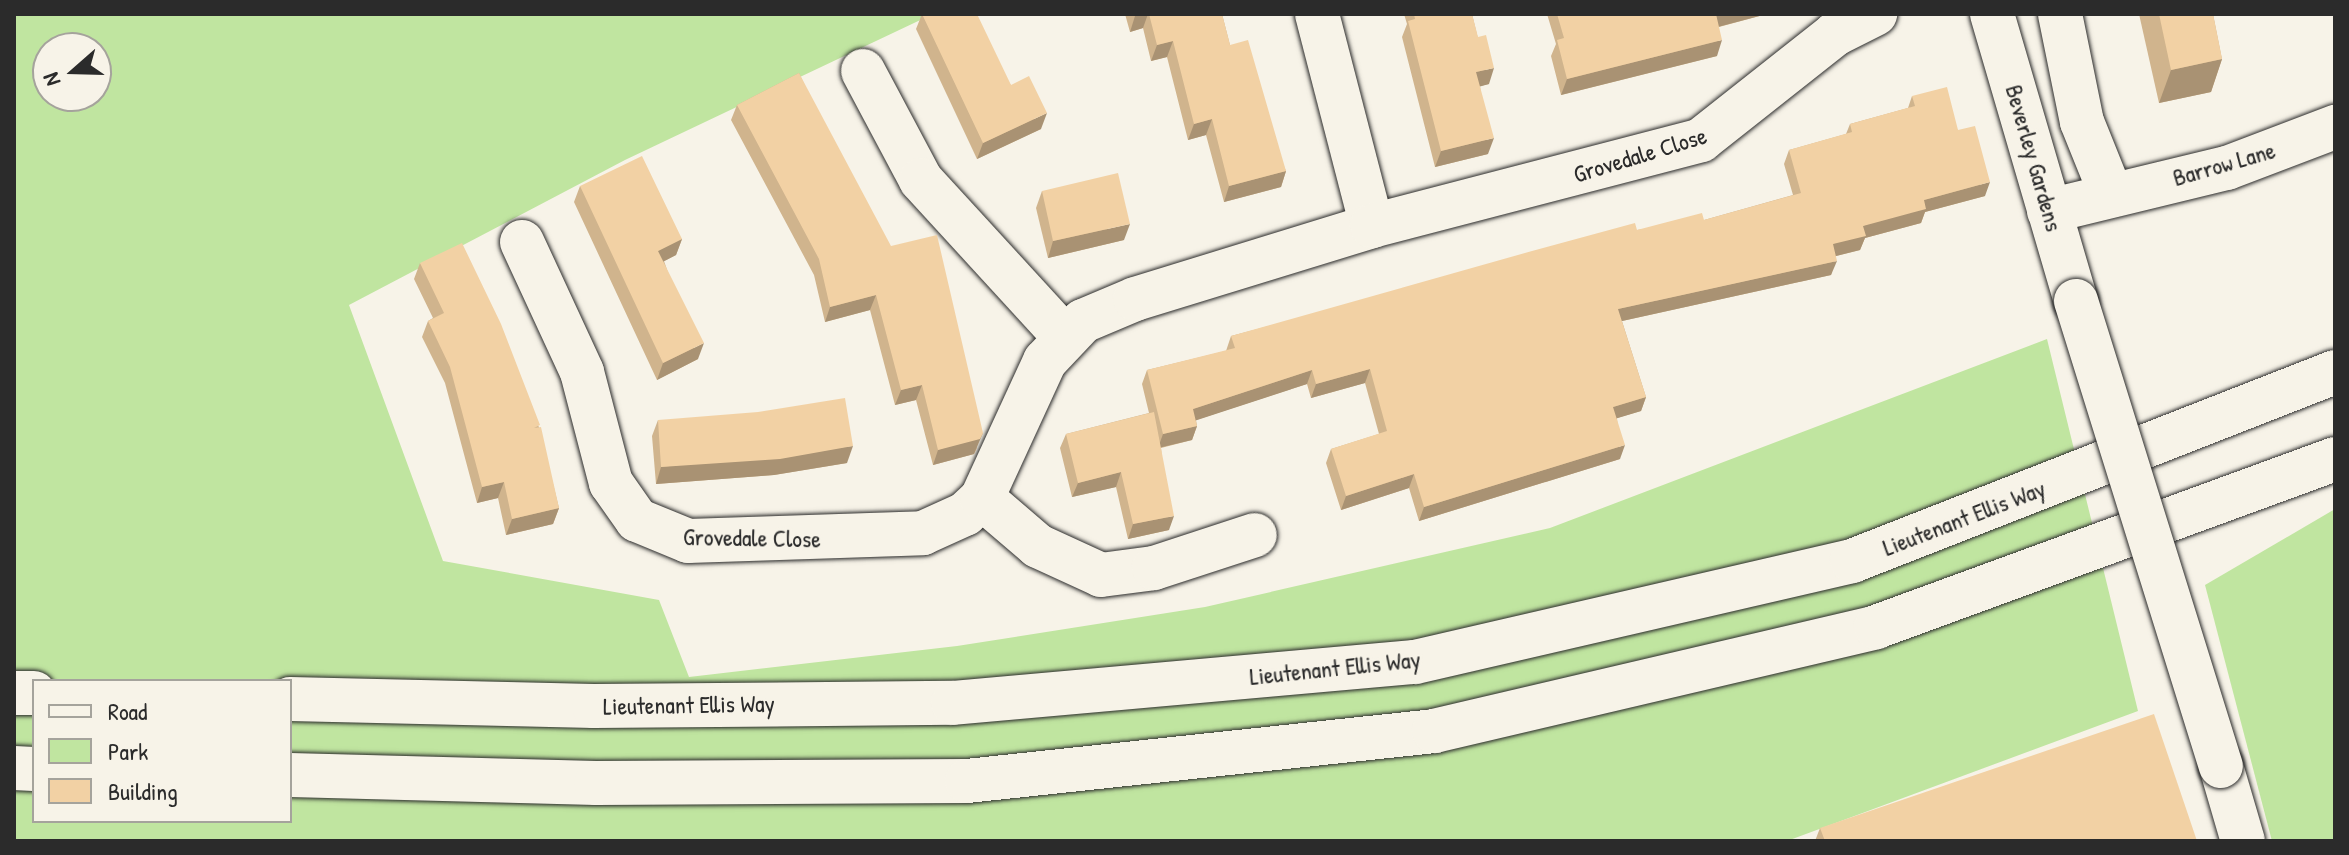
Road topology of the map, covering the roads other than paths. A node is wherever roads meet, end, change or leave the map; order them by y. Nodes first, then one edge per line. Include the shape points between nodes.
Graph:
1 (1317, 14) edge
2 (1875, 14) edge
3 (1992, 14) edge
4 (2060, 14) edge
5 (863, 71) dead end
6 (2335, 127) edge
7 (2111, 194) junction
8 (2049, 211) junction
9 (1372, 226) junction
10 (522, 242) dead end
11 (1064, 336) junction
12 (2335, 372) edge
13 (2335, 459) edge
14 (982, 498) junction
15 (1255, 535) dead end
16 (292, 699) edge
17 (292, 775) edge
18 (2243, 841) edge

1 - 9 main road
2 - 9 main road, Grovedale Close via 1835,34 1701,140
3 - 8 main road, Beverley Gardens
4 - 7 main road via 2082,122
5 - 11 main road via 921,180
6 - 7 main road, Barrow Lane via 2227,168
7 - 8 main road, Barrow Lane
8 - 18 main road, Beverley Gardens, bridge
9 - 11 main road, Grovedale Close via 1135,299 1083,321
10 - 14 main road, Grovedale Close via 582,372 611,483 637,520 660,533 688,541 885,538 945,525
11 - 14 main road, Grovedale Close via 1030,390
12 - 16 main road, Lieutenant Ellis Way via 1852,561 1415,662 953,703 594,706
13 - 17 main road via 1876,627 1434,731 967,781 596,783
14 - 15 main road via 1038,546 1101,575 1154,568

